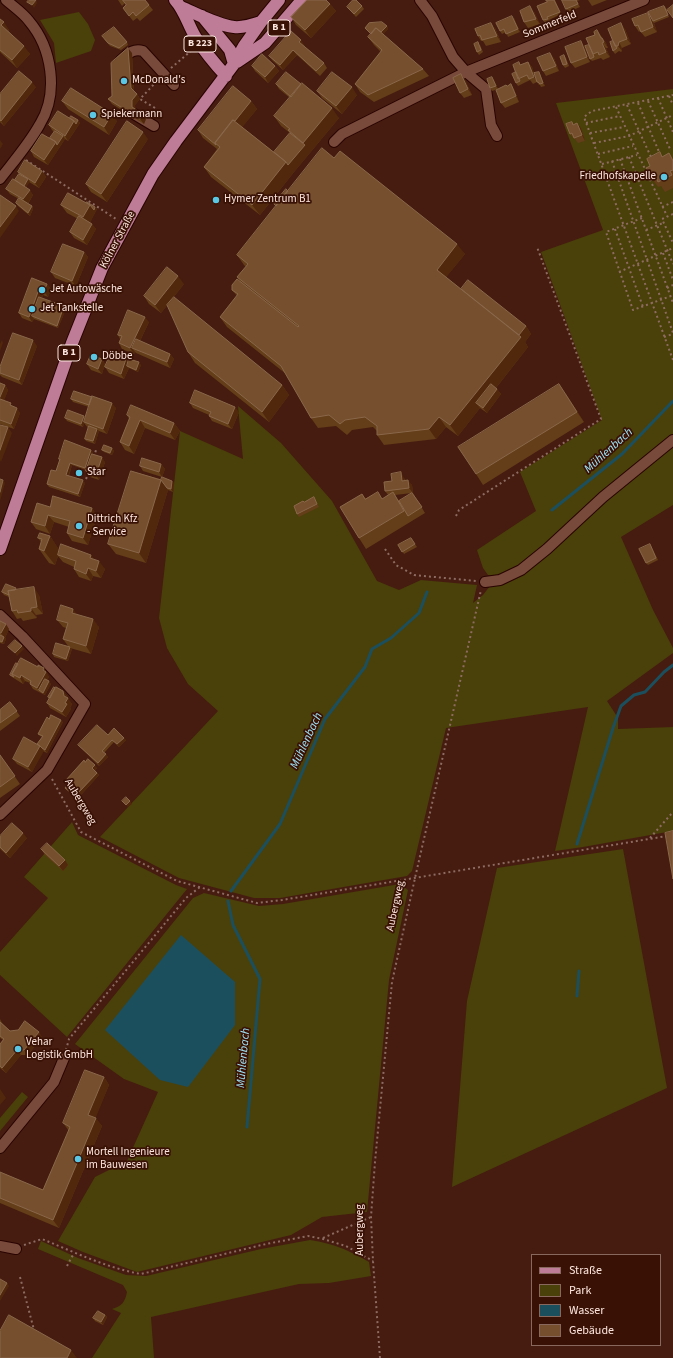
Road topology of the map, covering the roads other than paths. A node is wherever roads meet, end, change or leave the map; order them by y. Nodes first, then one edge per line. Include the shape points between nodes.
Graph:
1 (6, 0) edge
2 (279, 0) edge
3 (302, 0) edge
4 (420, 0) edge
5 (644, 0) edge
6 (178, 3) edge
7 (270, 10) junction
8 (201, 15) junction
9 (261, 22) junction
10 (284, 22) junction
11 (234, 64) junction
12 (111, 68) edge
13 (466, 72) junction
14 (226, 76) junction
15 (174, 85) dead end
16 (127, 110) edge
17 (154, 126) dead end
18 (497, 136) dead end
19 (334, 142) dead end
20 (0, 179) edge
21 (673, 440) edge
22 (0, 549) edge
23 (485, 582) road end
24 (0, 615) edge
25 (0, 815) edge
26 (64, 1058) road end
27 (0, 1148) edge
28 (0, 1246) edge
29 (16, 1249) road end

1 - 20 street via 29,20 40,38 51,80 49,101 41,123
2 - 7 main road, Kölner Straße / B 1
3 - 10 main road, Kölner Straße / B 1
4 - 13 street via 432,16 453,57
5 - 13 street, Sommerfeld
6 - 8 main road, B 223
6 - 14 main road, B 223 via 196,37
7 - 9 main road, Kölner Straße / B 1
7 - 10 street
8 - 9 main road via 234,27
8 - 11 main road, B 223 via 230,50
9 - 11 main road, Kölner Straße / B 1
10 - 11 main road, Kölner Straße / B 1 via 265,43
11 - 14 main road, Kölner Straße / B 1
12 - 15 street via 137,49 142,51
13 - 18 street via 486,89 491,125
13 - 19 street, Sommerfeld via 342,134
14 - 22 main road, Kölner Straße / B 1 via 157,168 102,268 77,330
16 - 17 street
21 - 23 street via 603,497 521,570 500,580
24 - 25 street via 85,704 47,770
26 - 27 street via 54,1082
28 - 29 street

